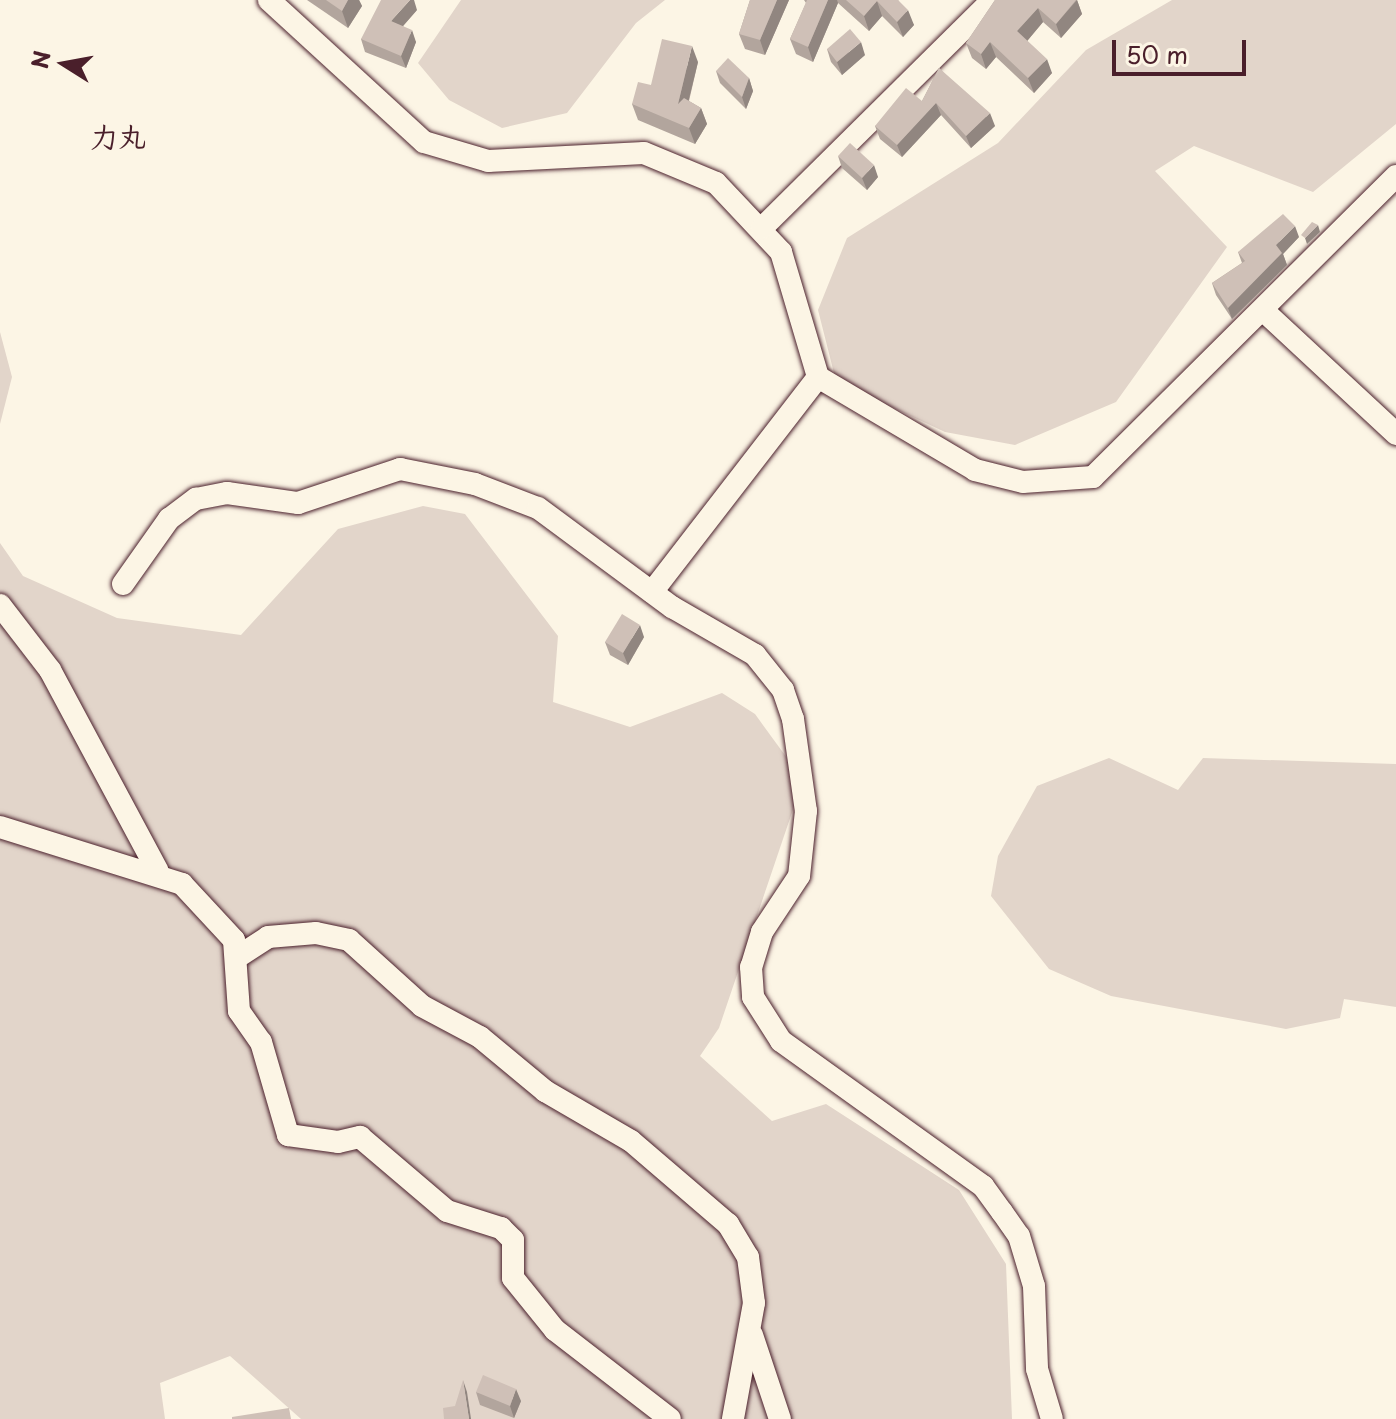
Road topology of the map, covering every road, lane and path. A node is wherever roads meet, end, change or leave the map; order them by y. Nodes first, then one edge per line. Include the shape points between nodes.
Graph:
1 (269, 0) edge
2 (992, 0) edge
3 (1396, 176) edge
4 (762, 228) junction
5 (1266, 313) junction
6 (818, 377) junction
7 (1396, 434) edge
8 (123, 584) dead end
9 (652, 592) junction
10 (0, 605) edge
11 (0, 827) edge
12 (158, 871) junction
13 (239, 956) junction
14 (751, 1330) junction
15 (670, 1419) edge
16 (733, 1419) edge
17 (780, 1419) edge
18 (1052, 1419) edge

1 - 4 street via 424,142 488,161 615,150 665,156 716,183
2 - 4 street
3 - 5 street
4 - 6 street via 785,263
5 - 6 street via 1093,477 1053,483 975,470
5 - 7 street
6 - 9 street
8 - 9 street via 169,519 196,499 227,493 298,503 400,469 475,484 538,508
9 - 18 street via 755,655 783,690 793,719 804,843 799,876 762,932 751,967 760,1012 781,1041 983,1186 1002,1212 1019,1236 1034,1286 1037,1369
10 - 12 street via 50,670
11 - 12 street
12 - 13 street via 182,884 234,940
13 - 14 street via 268,937 316,933 349,940 422,1006 480,1037 545,1091 631,1141 728,1224 748,1257
13 - 15 street via 239,1011 261,1042 288,1135 338,1142 360,1137 447,1211 501,1228 513,1240 513,1278 555,1330
14 - 16 street
14 - 17 street

